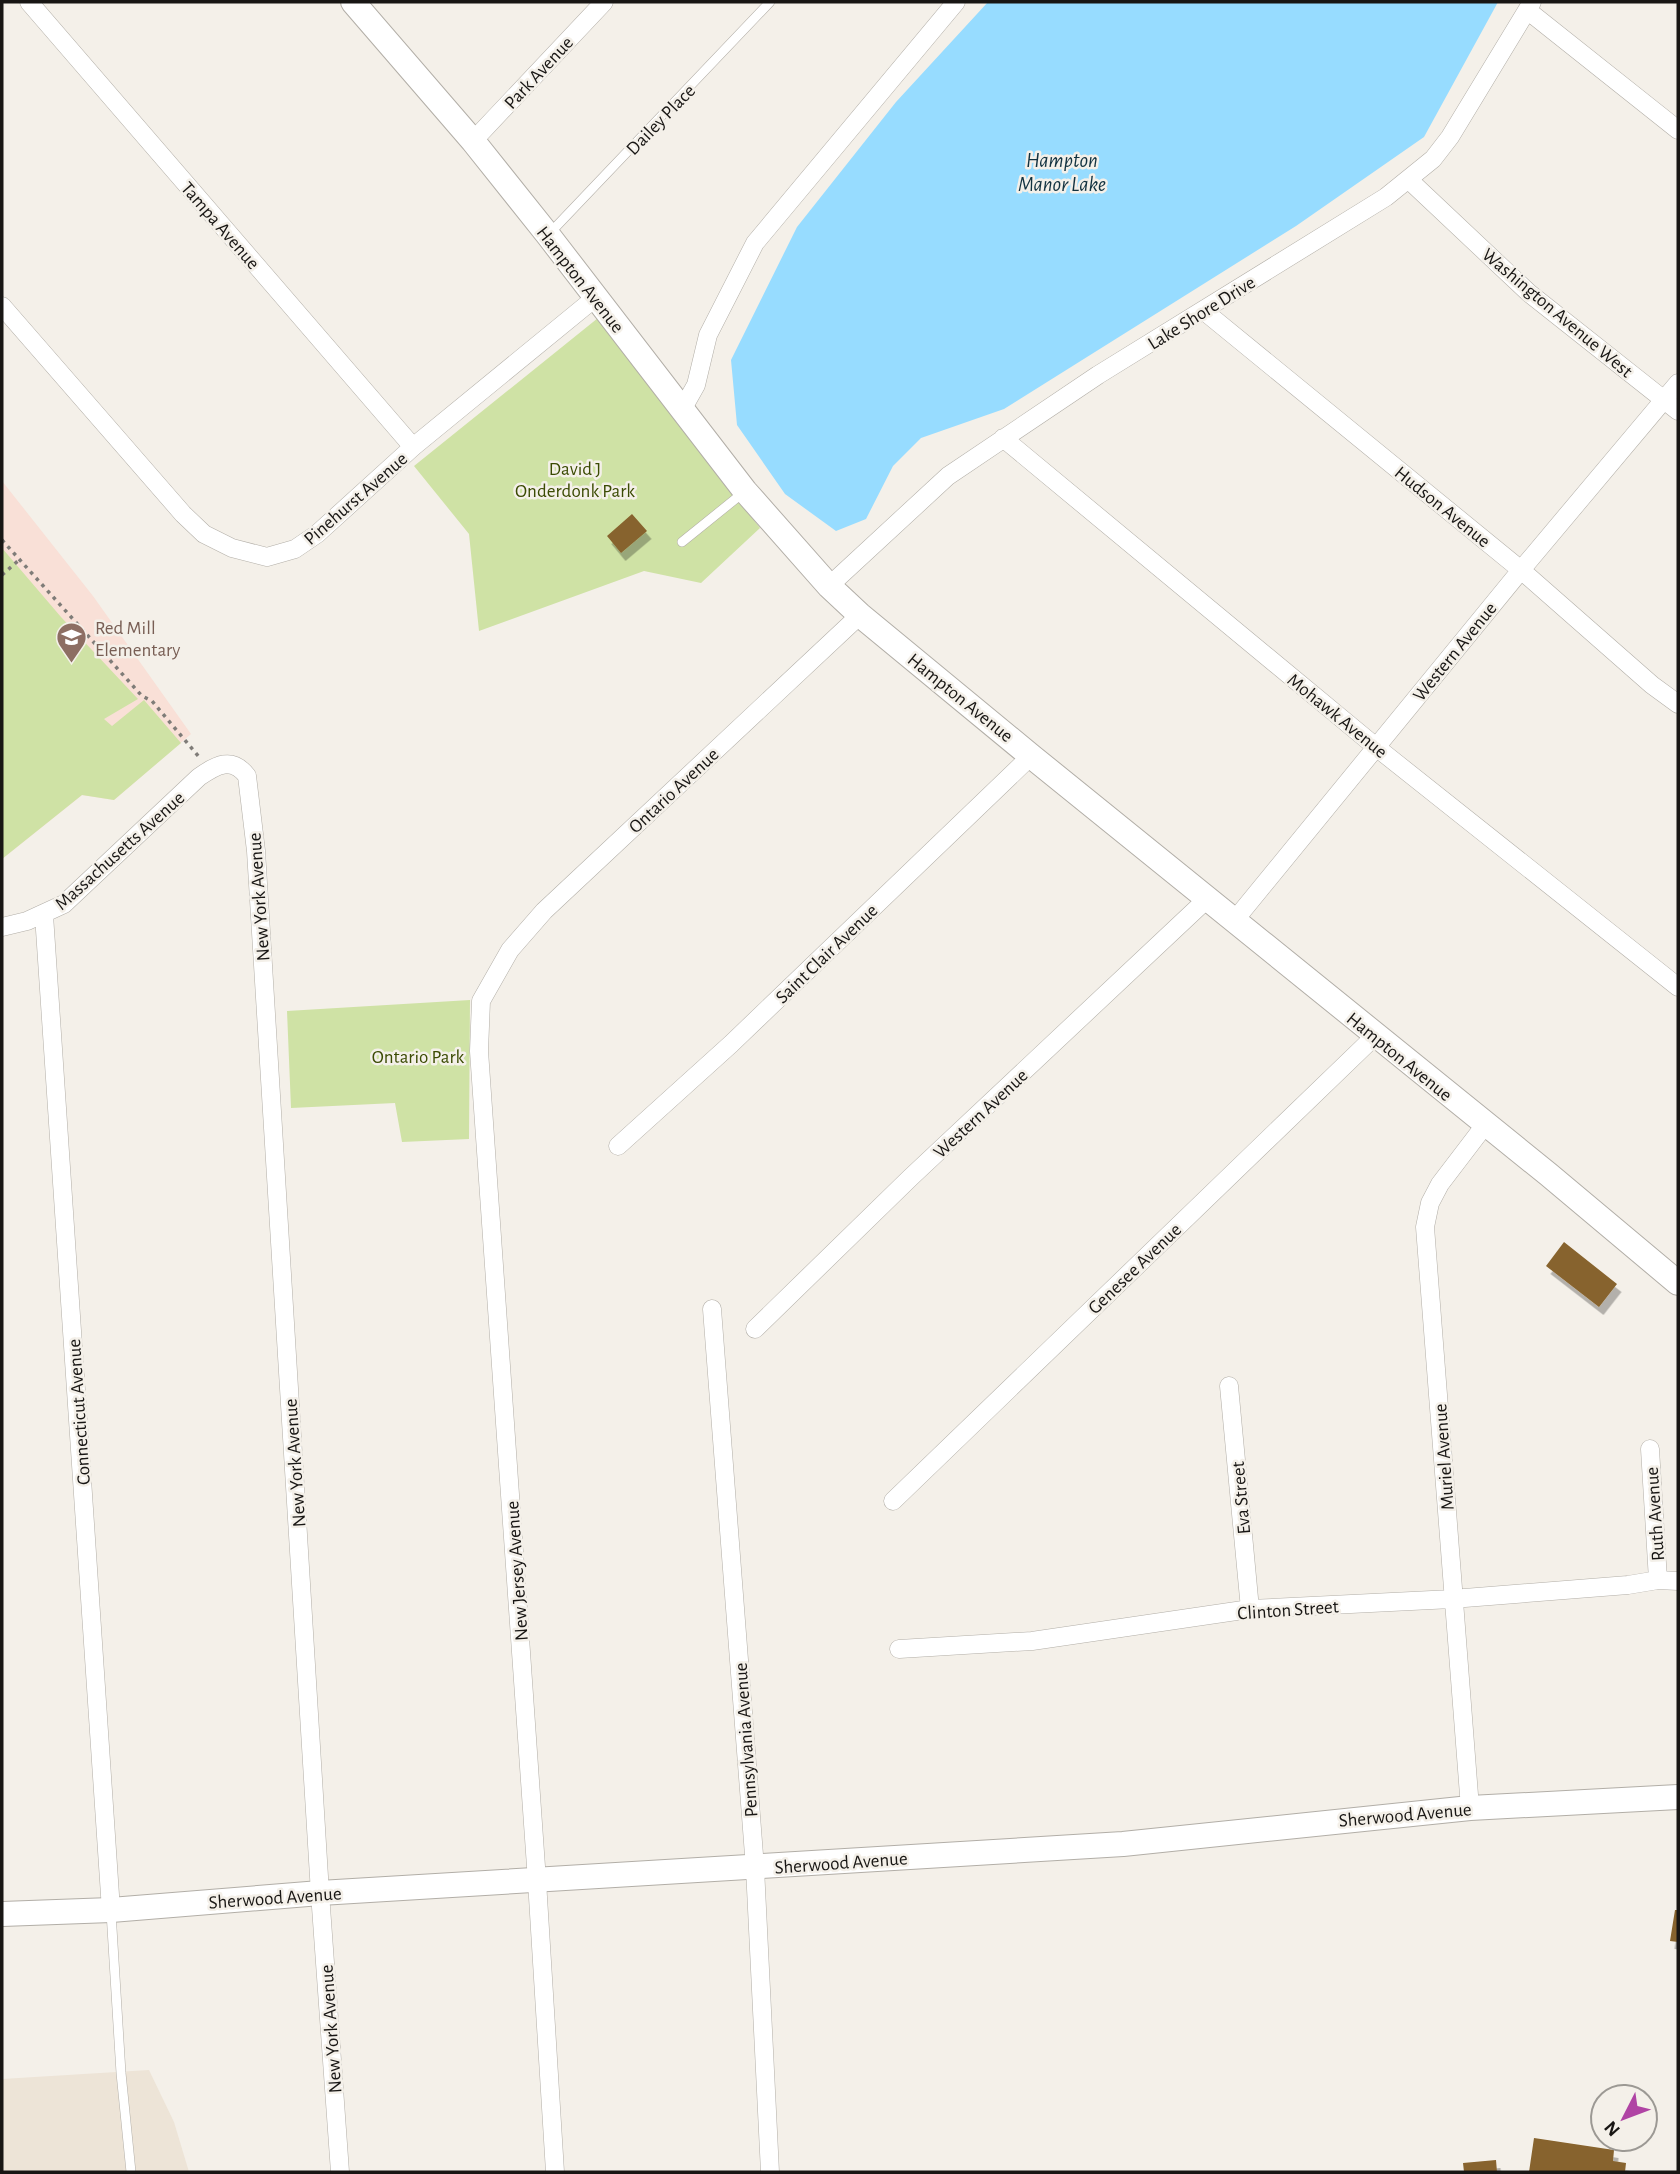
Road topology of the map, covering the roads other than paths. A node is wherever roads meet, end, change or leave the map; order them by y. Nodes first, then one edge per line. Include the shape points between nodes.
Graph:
1 (29, 2) edge
2 (353, 2) edge
3 (604, 2) edge
4 (770, 2) edge
5 (956, 2) edge
6 (1529, 6) edge
7 (1678, 130) edge
8 (473, 141) junction
9 (1409, 180) junction
10 (548, 235) junction
11 (595, 298) junction
12 (2, 306) edge
13 (1204, 311) junction
14 (1678, 383) edge
15 (1671, 406) edge
16 (683, 408) junction
17 (1003, 438) junction
18 (413, 447) junction
19 (745, 491) junction
20 (682, 542) dead end
21 (1521, 570) junction
22 (829, 586) junction
23 (860, 615) junction
24 (1678, 704) edge
25 (1376, 747) junction
26 (1031, 755) junction
27 (230, 763) joint
28 (1208, 899) junction
29 (44, 915) junction
30 (1234, 921) junction
31 (2, 927) edge
32 (495, 974) joint
33 (1678, 987) edge
34 (1375, 1036) junction
35 (1485, 1125) junction
36 (618, 1146) dead end
37 (1678, 1283) edge
38 (712, 1309) dead end
39 (755, 1329) dead end
40 (1229, 1386) dead end
41 (1650, 1449) dead end
42 (892, 1501) dead end
43 (1658, 1580) junction
44 (1678, 1581) edge
45 (1452, 1599) junction
46 (1250, 1609) junction
47 (899, 1649) dead end
48 (1678, 1797) edge
49 (1470, 1808) junction
50 (755, 1868) junction
51 (537, 1881) junction
52 (320, 1893) junction
53 (111, 1910) junction
54 (2, 1914) edge
55 (131, 2172) edge
56 (340, 2172) edge
57 (555, 2172) edge
58 (770, 2172) edge

1 - 18 street, Tampa Avenue
2 - 8 street, Hampton Avenue
3 - 8 street, Park Avenue
4 - 10 lane, Dailey Place
5 - 16 street via 755,243 708,335 696,386
6 - 7 street
6 - 9 street, Lake Shore Drive via 1450,136
8 - 10 street, Hampton Avenue
9 - 13 street, Lake Shore Drive
9 - 15 street, Washington Avenue West via 1529,293
10 - 11 street, Hampton Avenue
11 - 16 street, Hampton Avenue
11 - 18 street, Pinehurst Avenue
12 - 18 street, Pinehurst Avenue via 183,514 204,534 232,548 267,557 295,549
13 - 17 street, Lake Shore Drive
13 - 21 street, Hudson Avenue
14 - 15 street, Western Avenue
15 - 21 street, Western Avenue
16 - 19 street, Hampton Avenue
17 - 22 street, Lake Shore Drive via 948,476
17 - 25 street, Mohawk Avenue
19 - 20 lane
19 - 22 street, Hampton Avenue
21 - 24 street, Hudson Avenue
21 - 25 street, Western Avenue
22 - 23 street, Hampton Avenue
23 - 26 street, Hampton Avenue
23 - 32 street, Ontario Avenue via 544,911
25 - 30 street, Western Avenue
25 - 33 street, Mohawk Avenue
26 - 28 street, Hampton Avenue
26 - 36 street, Saint Clair Avenue via 732,1044
27 - 29 street, Massachusetts Avenue via 198,777 64,904
27 - 52 street, New York Avenue via 247,776 256,851
28 - 30 street, Hampton Avenue
28 - 39 street, Western Avenue
29 - 31 street, Massachusetts Avenue
29 - 53 street, Connecticut Avenue
30 - 34 street, Hampton Avenue
32 - 51 street, New Jersey Avenue via 481,1001 479,1051
34 - 35 street, Hampton Avenue
34 - 42 street, Genesee Avenue
35 - 37 street, Hampton Avenue
35 - 45 street, Muriel Avenue via 1440,1184 1425,1227
38 - 50 street, Pennsylvania Avenue
40 - 46 street, Eva Street
41 - 43 street, Ruth Avenue
43 - 44 street, Clinton Street
43 - 45 street, Clinton Street
45 - 46 street, Clinton Street
45 - 49 street, Muriel Avenue
46 - 47 street, Clinton Street via 1032,1641
48 - 49 street, Sherwood Avenue
49 - 50 street, Sherwood Avenue via 1123,1844
50 - 51 street, Sherwood Avenue
50 - 58 street, Pennsylvania Avenue
51 - 52 street, Sherwood Avenue
51 - 57 street, New Jersey Avenue
52 - 53 street, Sherwood Avenue
52 - 56 street, New York Avenue
53 - 54 street, Sherwood Avenue
53 - 55 lane

